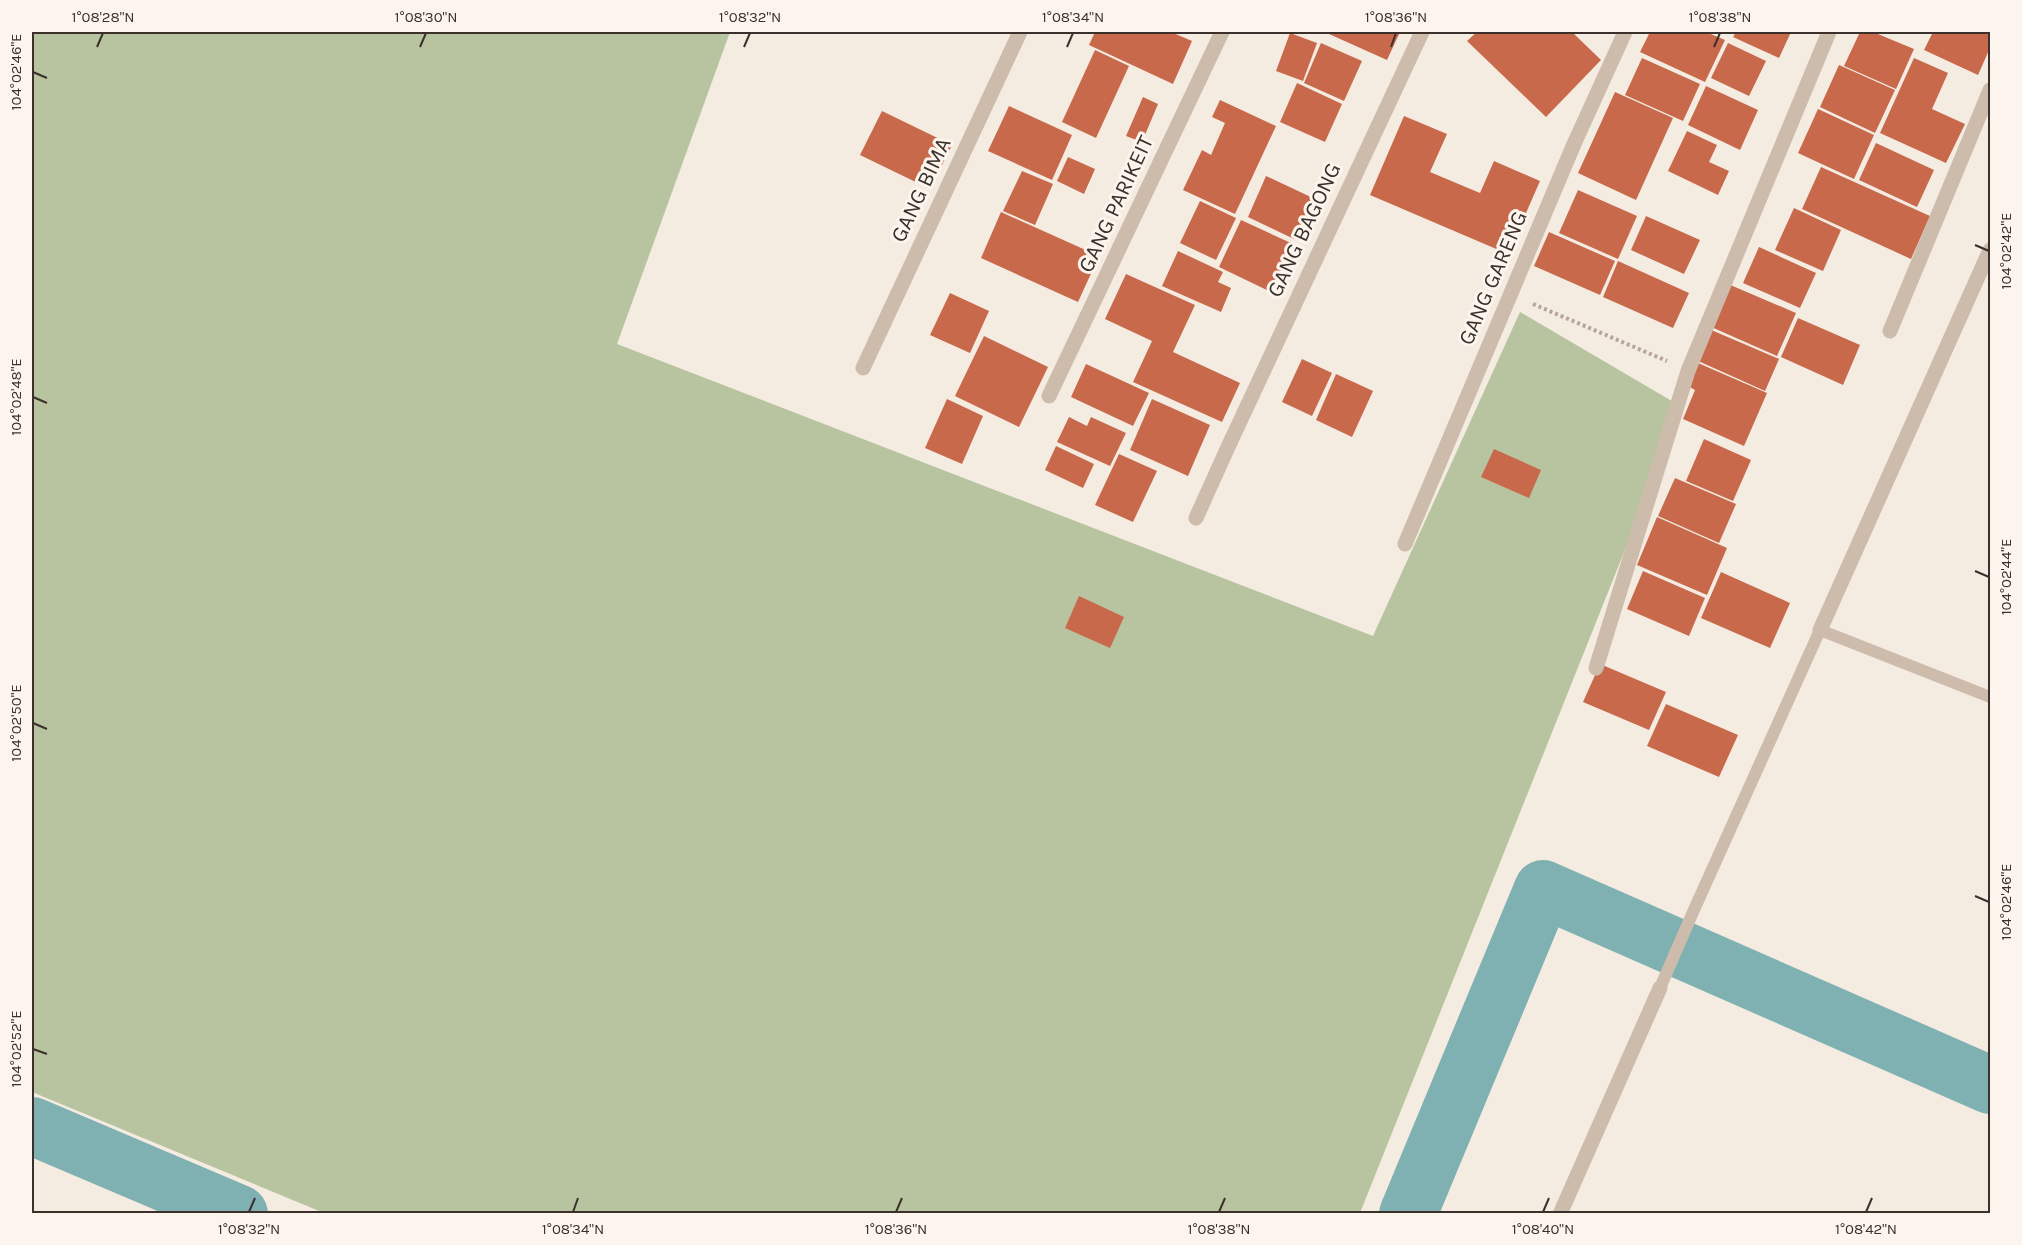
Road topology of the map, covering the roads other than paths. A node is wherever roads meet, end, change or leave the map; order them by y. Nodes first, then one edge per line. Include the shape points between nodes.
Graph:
1 (1020, 32) edge
2 (1222, 32) edge
3 (1422, 32) edge
4 (1625, 32) edge
5 (1829, 32) edge
6 (1990, 90) edge
7 (1990, 250) edge
8 (1890, 331) dead end
9 (863, 368) dead end
10 (1049, 396) dead end
11 (1196, 518) dead end
12 (1405, 543) dead end
13 (1820, 630) junction
14 (1596, 668) dead end
15 (1990, 697) edge
16 (1660, 988) joint
17 (1560, 1214) edge

1 - 9 street, GANG BIMA
2 - 10 street, GANG PARIKEIT
3 - 11 street, GANG BAGONG
4 - 12 street, GANG GARENG
5 - 14 street via 1688,371
6 - 8 street
7 - 13 street
13 - 15 lane
13 - 16 lane
16 - 17 street

